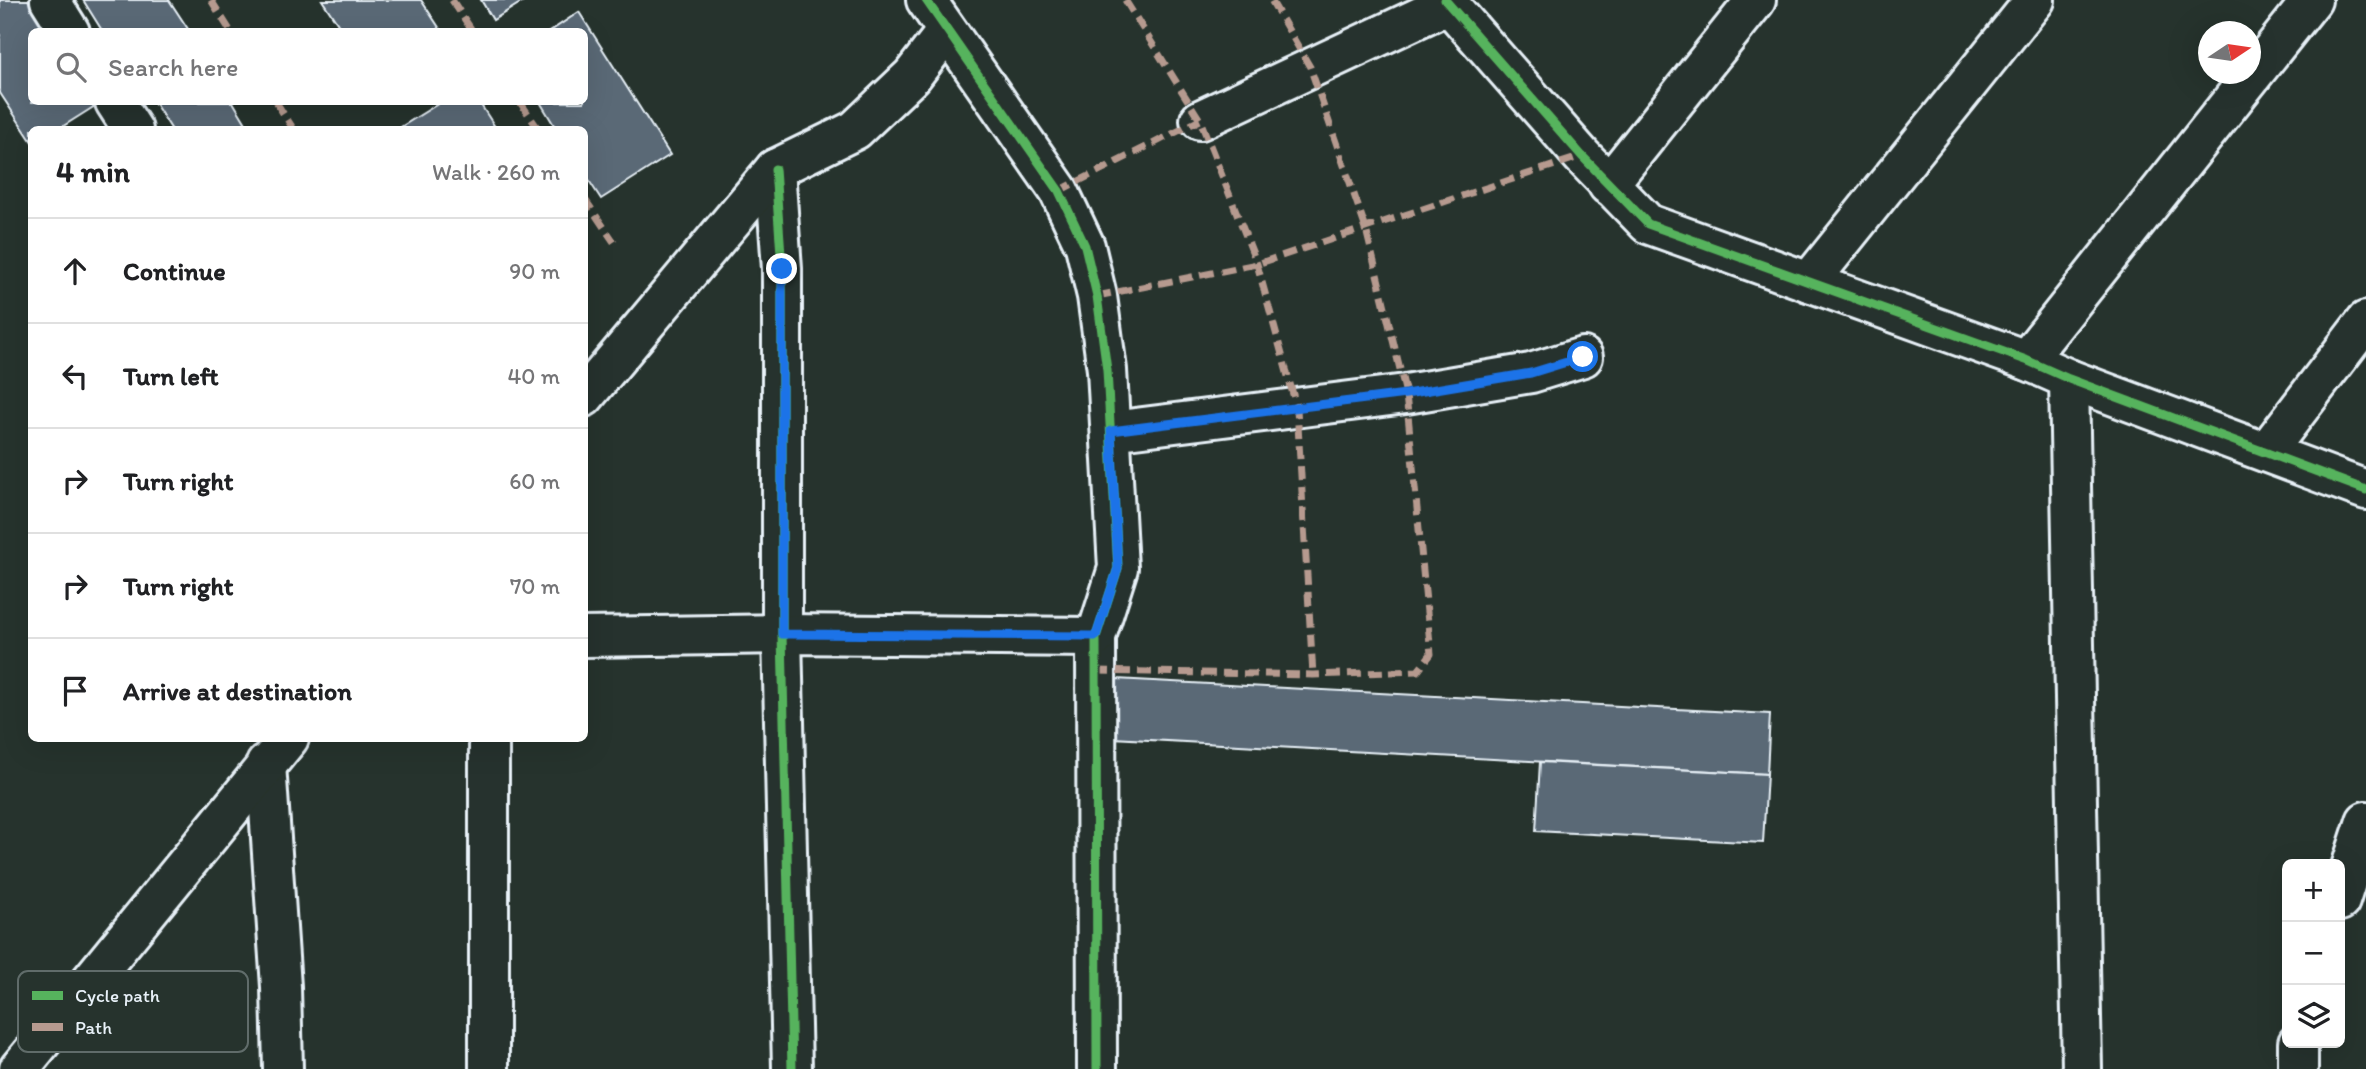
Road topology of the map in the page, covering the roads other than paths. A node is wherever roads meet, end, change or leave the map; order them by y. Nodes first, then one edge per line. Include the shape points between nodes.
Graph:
1 (50, 0) edge
2 (926, 0) edge
3 (1756, 0) edge
4 (2035, 0) edge
5 (2312, 0) edge
6 (1448, 1) edge
7 (68, 28) edge
8 (946, 32) junction
9 (117, 105) edge
10 (1200, 120) dead end
11 (131, 126) edge
12 (775, 169) junction
13 (1608, 185) junction
14 (1809, 282) junction
15 (2366, 321) edge
16 (1583, 357) dead end
17 (2026, 360) junction
18 (2069, 379) junction
19 (588, 392) edge
20 (1111, 431) junction
21 (2266, 452) junction
22 (2366, 490) edge
23 (782, 634) junction
24 (1096, 636) junction
25 (588, 637) edge
26 (489, 742) edge
27 (277, 751) edge
28 (2366, 821) edge
29 (2345, 886) edge
30 (99, 971) edge
31 (2298, 1048) edge
32 (33, 1052) edge
33 (19, 1069) edge
34 (283, 1069) edge
35 (489, 1069) edge
36 (792, 1069) edge
37 (1097, 1069) edge
38 (2082, 1069) edge
39 (2298, 1069) edge

1 - 7 street
2 - 8 street
3 - 13 street
4 - 14 street
5 - 17 street
6 - 10 street
6 - 13 street
8 - 12 street via 912,76 855,130
8 - 20 street via 1059,191 1085,246 1097,296
9 - 11 street
12 - 19 street
12 - 23 street via 782,269
13 - 14 street via 1648,224
14 - 17 street
15 - 21 street
16 - 20 street via 1531,373 1419,392
17 - 18 street
18 - 21 street
18 - 38 street
20 - 24 street via 1118,568
21 - 22 street
23 - 24 street
23 - 25 street
23 - 36 street
24 - 37 street
26 - 35 street
27 - 30 street
27 - 34 street
28 - 29 street
31 - 39 street
32 - 33 street

